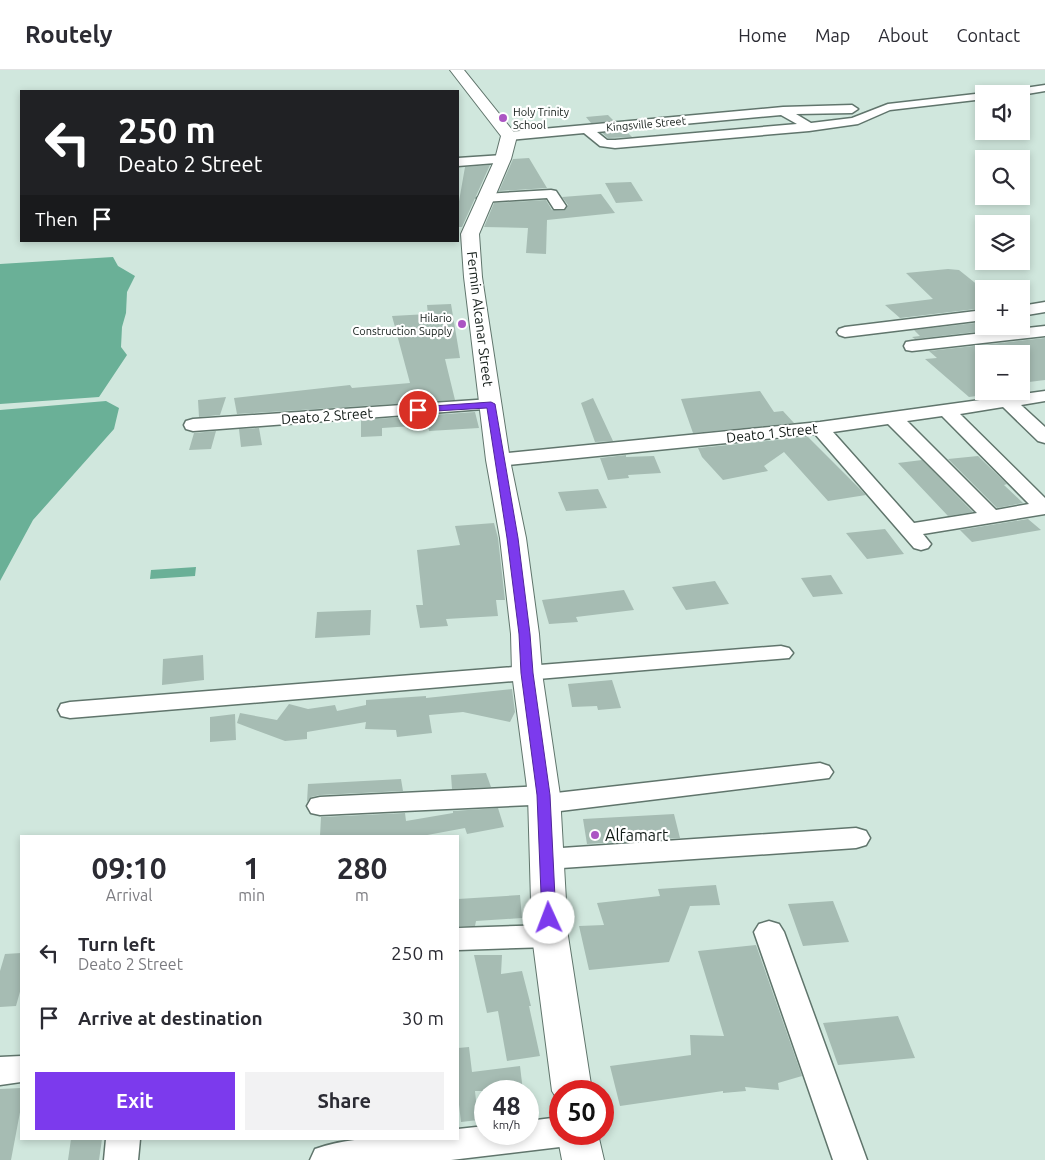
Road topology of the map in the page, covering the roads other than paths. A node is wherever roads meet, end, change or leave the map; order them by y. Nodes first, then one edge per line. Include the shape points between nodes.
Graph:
1 (457, 70) edge
2 (462, 70) edge
3 (1045, 88) edge
4 (1030, 90) edge
5 (975, 97) edge
6 (783, 111) junction
7 (874, 112) junction
8 (809, 127) junction
9 (588, 130) junction
10 (506, 148) junction
11 (459, 162) edge
12 (484, 198) junction
13 (559, 206) dead end
14 (1045, 307) edge
15 (1030, 310) edge
16 (975, 316) edge
17 (1045, 331) edge
18 (845, 332) dead end
19 (912, 346) dead end
20 (1045, 396) edge
21 (1008, 402) junction
22 (491, 404) junction
23 (947, 411) junction
24 (894, 419) junction
25 (193, 425) dead end
26 (820, 428) junction
27 (1044, 435) edge
28 (498, 460) junction
29 (1044, 508) edge
30 (990, 515) junction
31 (781, 653) dead end
32 (527, 673) junction
33 (70, 710) dead end
34 (820, 772) dead end
35 (544, 799) junction
36 (320, 806) dead end
37 (856, 838) dead end
38 (547, 859) junction
39 (769, 932) dead end
40 (550, 936) junction
41 (459, 939) edge
42 (20, 1069) edge
43 (0, 1071) edge
44 (570, 1080) edge
45 (549, 1133) edge
46 (123, 1140) edge
47 (580, 1145) edge
48 (121, 1160) edge
49 (327, 1160) edge
50 (583, 1160) edge
51 (850, 1160) edge

1 - 2 street
1 - 10 main road
3 - 4 street
5 - 7 street via 896,106
6 - 7 street, Kingsville Street via 839,109
6 - 8 street
6 - 9 street, Kingsville Street
7 - 8 street via 854,121
8 - 9 street via 615,144 604,143
9 - 10 street, Kingsville Street
10 - 11 street, Kingsville Street
10 - 12 main road, Fermin Alcanar Street
12 - 13 street via 551,194
12 - 22 main road, Fermin Alcanar Street via 470,234
14 - 15 street
16 - 18 street
17 - 19 street
20 - 21 street, Deato 1 Street
21 - 23 street, Deato 1 Street
21 - 27 street
22 - 25 street, Deato 2 Street
22 - 28 main road, Fermin Alcanar Street
23 - 24 street, Deato 1 Street
23 - 29 street
24 - 26 street, Deato 1 Street
24 - 30 street
26 - 28 street, Deato 1 Street
26 - 30 street via 915,537
28 - 32 main road, Fermin Alcanar Street via 513,538
29 - 30 street
31 - 32 street
32 - 33 street
32 - 35 main road, Fermin Alcanar Street
34 - 35 street
35 - 36 street
35 - 38 main road, Fermin Alcanar Street
37 - 38 street
38 - 40 main road, Fermin Alcanar Street
39 - 51 street
40 - 41 street
40 - 44 main road, Fermin Alcanar Street
42 - 43 street
45 - 49 street
46 - 48 street
47 - 50 main road

